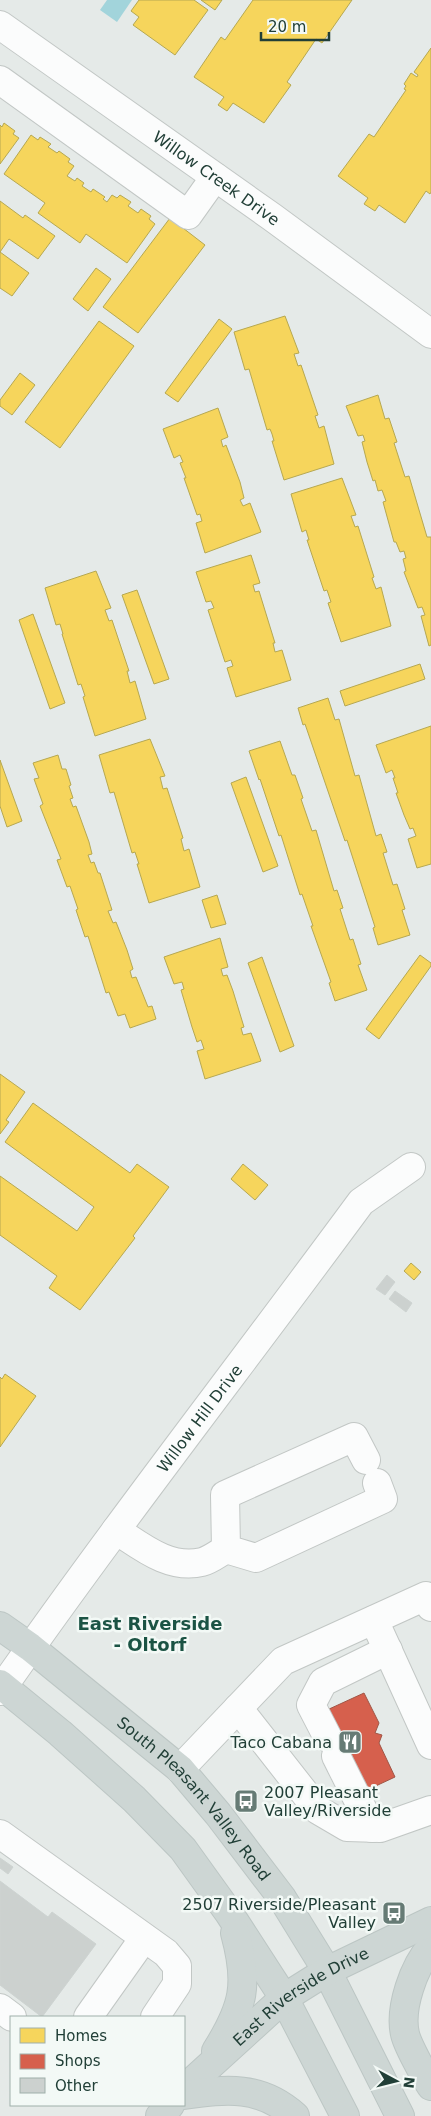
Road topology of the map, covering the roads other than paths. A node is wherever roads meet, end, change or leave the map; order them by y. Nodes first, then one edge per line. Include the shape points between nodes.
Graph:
1 (2, 31) edge
2 (0, 80) edge
3 (216, 177) junction
4 (431, 334) edge
5 (411, 1167) dead end
6 (116, 1530) junction
7 (226, 1550) junction
8 (429, 1599) edge
9 (374, 1620) junction
10 (0, 1626) edge
11 (30, 1647) junction
12 (388, 1650) junction
13 (1, 1687) edge
14 (238, 1708) junction
15 (431, 1745) edge
16 (180, 1769) junction
17 (431, 1810) edge
18 (372, 1828) junction
19 (0, 1834) edge
20 (229, 1913) junction
21 (431, 1921) edge
22 (144, 1938) junction
23 (431, 1947) edge
24 (327, 1971) junction
25 (284, 1998) junction
26 (0, 2008) edge
27 (11, 2016) edge
28 (89, 2016) edge
29 (155, 2016) edge
30 (203, 2070) junction
31 (431, 2086) edge
32 (185, 2089) edge
33 (185, 2095) edge
34 (169, 2106) edge
35 (160, 2116) edge
36 (295, 2116) edge
37 (345, 2116) edge
38 (400, 2116) edge

1 - 3 street, Willow Creek Drive
2 - 3 street via 188,215
3 - 4 street, Willow Creek Drive
5 - 6 street, Willow Hill Drive via 361,1202
6 - 7 street via 149,1552 175,1564 202,1562
6 - 11 street, Willow Hill Drive
7 - 7 street via 256,1558 383,1499 354,1437 225,1495
8 - 9 street
9 - 12 street
9 - 14 street via 283,1661
10 - 11 main road, South Pleasant Valley Road
11 - 13 street, Willow Hill Drive
11 - 16 main road, South Pleasant Valley Road
12 - 15 street
12 - 18 street via 323,1682 311,1705
13 - 20 main road via 60,1733 134,1799 183,1849
14 - 16 street
14 - 18 street via 318,1810 347,1827
16 - 24 main road, South Pleasant Valley Road via 282,1898
17 - 18 street
19 - 22 street
20 - 25 main road
20 - 30 main road via 241,1956 243,1988 227,2033
21 - 24 main road, East Riverside Drive
22 - 28 street
22 - 29 street via 166,1953 177,1966 177,1984
23 - 31 main road via 412,1979 405,2004 405,2034
24 - 25 main road, East Riverside Drive
24 - 38 main road, South Pleasant Valley Road
25 - 30 main road, East Riverside Drive
25 - 37 main road
26 - 27 street
30 - 32 main road, East Riverside Drive
33 - 36 main road via 218,2090 259,2094
34 - 35 main road

